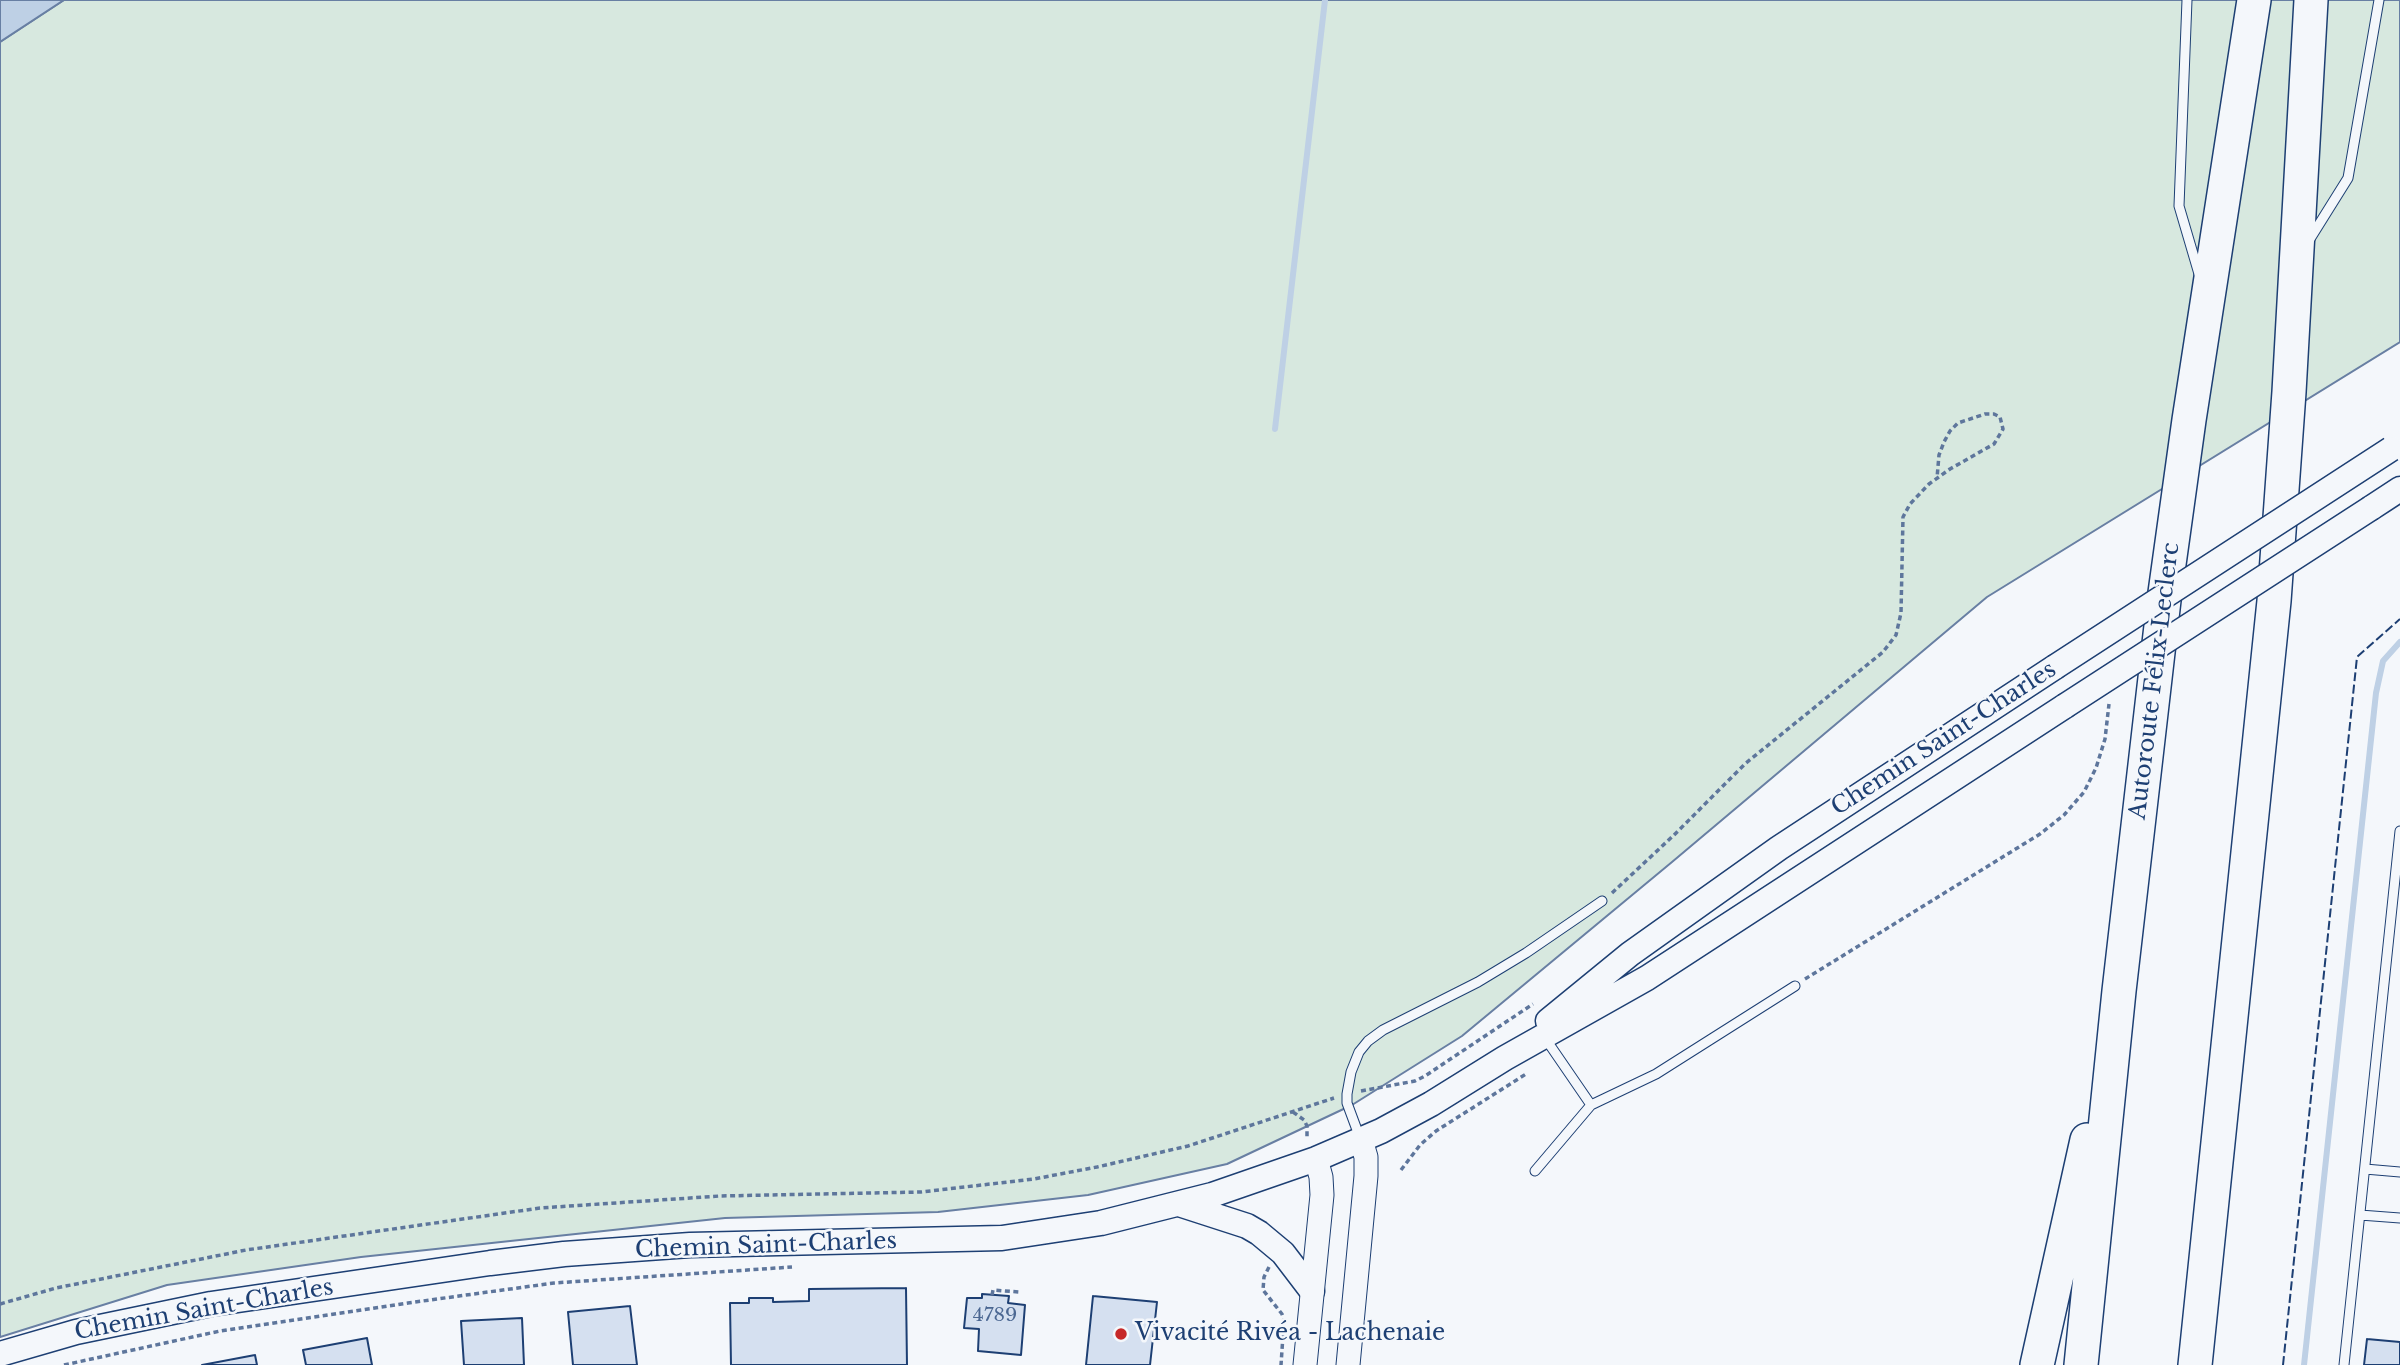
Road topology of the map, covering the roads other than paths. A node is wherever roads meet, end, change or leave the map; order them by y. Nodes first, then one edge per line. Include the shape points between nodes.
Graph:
1 (2187, 0) edge
2 (2254, 0) edge
3 (2311, 0) edge
4 (2379, 0) edge
5 (2296, 261) junction
6 (2207, 302) junction
7 (2395, 446) edge
8 (2400, 489) edge
9 (2400, 831) edge
10 (1602, 901) road end
11 (1795, 986) road end
12 (2119, 990) junction
13 (1541, 1032) junction
14 (1591, 1105) junction
15 (1361, 1140) junction
16 (1312, 1150) junction
17 (2365, 1169) junction
18 (1535, 1171) dead end
19 (2400, 1172) edge
20 (1179, 1204) junction
21 (2360, 1215) junction
22 (2400, 1218) edge
23 (2204, 1273) junction
24 (1312, 1292) junction
25 (0, 1354) edge
26 (1306, 1365) edge
27 (1348, 1365) edge
28 (2037, 1365) edge
29 (2081, 1365) edge
30 (2195, 1365) edge
31 (2207, 1365) edge
32 (2344, 1365) edge

1 - 6 lane via 2179,206
2 - 6 highway, Autoroute Félix-Leclerc
3 - 5 highway
4 - 5 lane via 2348,178
5 - 23 highway via 2274,601
6 - 12 highway, Autoroute Félix-Leclerc via 2164,600
7 - 13 main road, Chemin Saint-Charles, bridge via 1779,848 1630,954
8 - 13 main road, Chemin Saint-Charles, bridge via 1647,978
9 - 17 lane
10 - 15 lane via 1478,982 1368,1041 1351,1072 1347,1094
11 - 14 lane via 1656,1074
12 - 28 highway
12 - 29 highway, Autoroute Félix-Leclerc
13 - 14 lane
13 - 15 main road, Chemin Saint-Charles via 1432,1104
14 - 18 lane
15 - 16 main road, Chemin Saint-Charles
15 - 27 street via 1366,1176
16 - 20 main road, Chemin Saint-Charles via 1235,1188
16 - 24 street via 1322,1195
17 - 19 lane
17 - 21 lane
20 - 24 main road via 1259,1233 1283,1253
20 - 25 main road, Chemin Saint-Charles via 1101,1223 1002,1238 690,1245 491,1262 211,1304 76,1332
21 - 22 lane
21 - 32 lane
23 - 30 highway
23 - 31 highway
24 - 26 street

